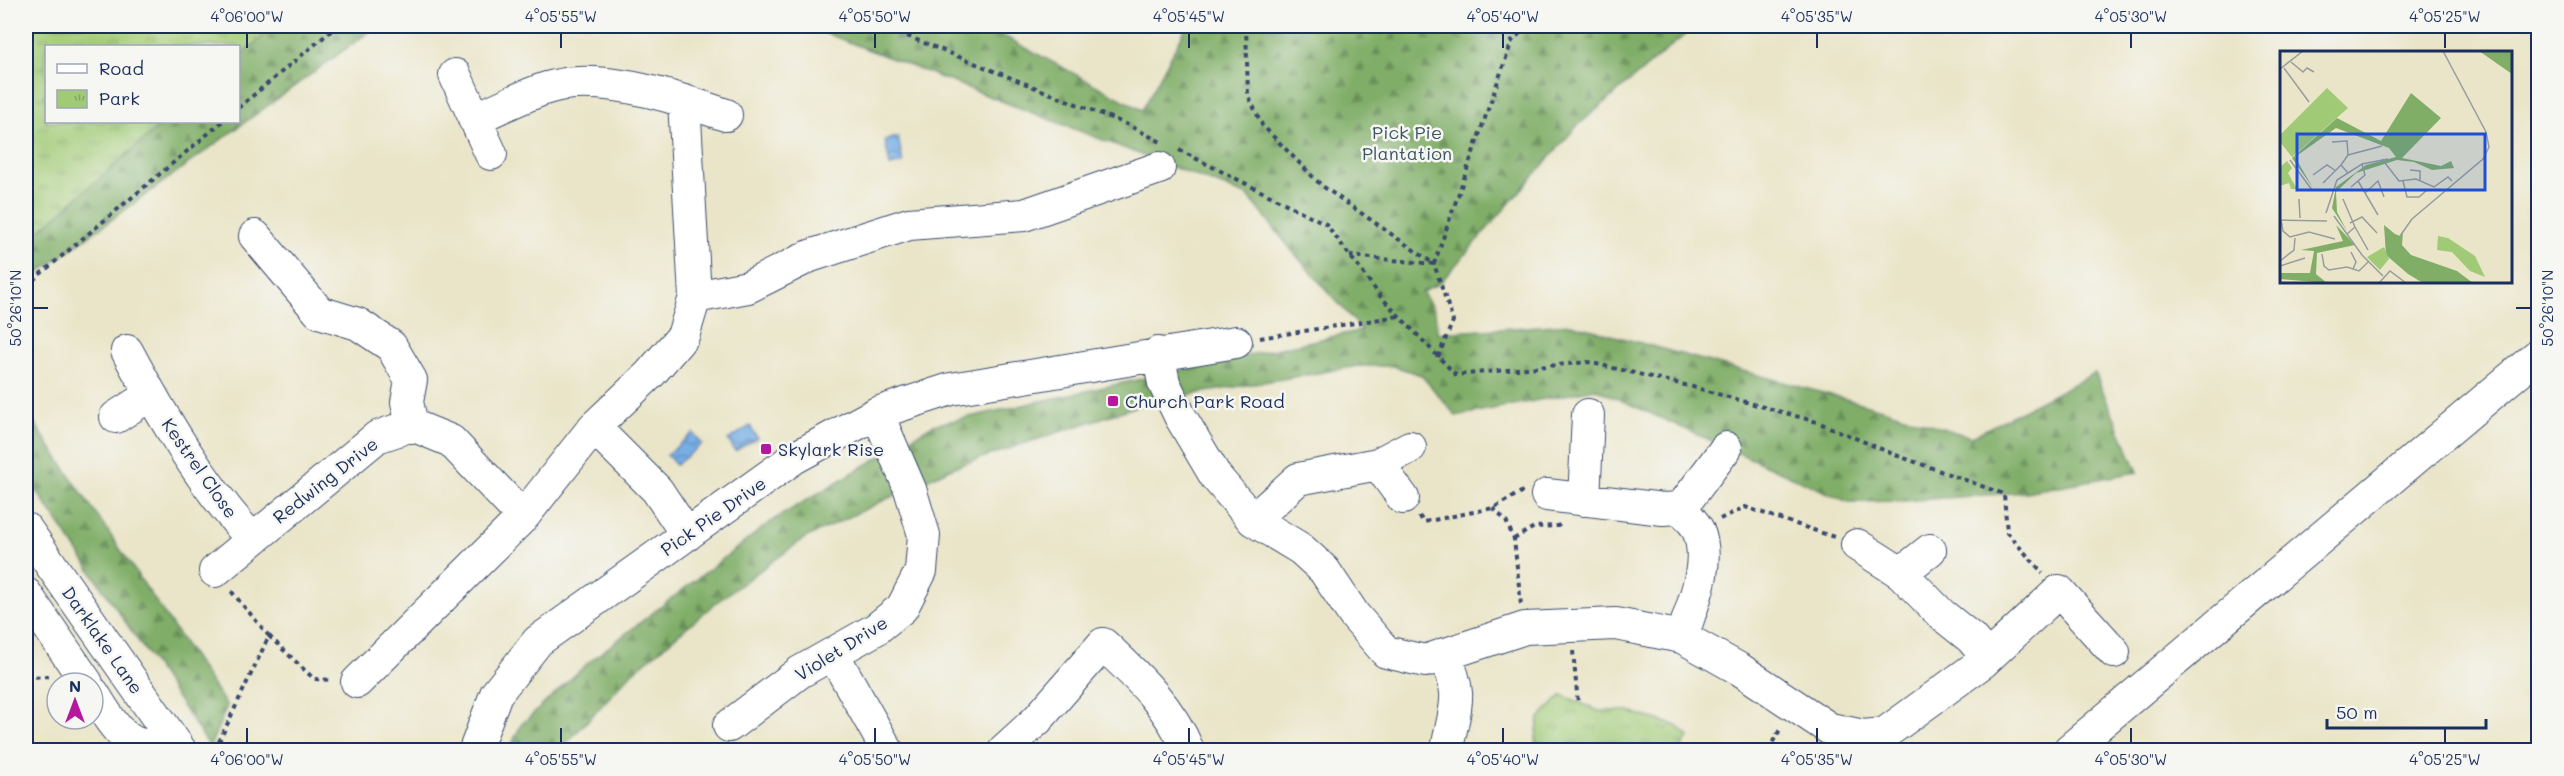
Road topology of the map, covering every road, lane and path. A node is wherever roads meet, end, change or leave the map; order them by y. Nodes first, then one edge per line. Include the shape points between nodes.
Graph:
1 (337, 26) edge
2 (882, 26) edge
3 (1246, 26) edge
4 (1527, 26) edge
5 (455, 75) dead end
6 (684, 102) junction
7 (240, 106) edge
8 (726, 115) dead end
9 (474, 119) junction
10 (221, 123) edge
11 (491, 154) dead end
12 (1159, 168) dead end
13 (255, 236) dead end
14 (1350, 256) junction
15 (1434, 264) junction
16 (26, 286) edge
17 (695, 297) junction
18 (1399, 316) junction
19 (1236, 342) joint
20 (127, 351) dead end
21 (1158, 353) junction
22 (2538, 355) edge
23 (1438, 357) junction
24 (150, 394) junction
25 (877, 413) junction
26 (1588, 415) dead end
27 (116, 417) dead end
28 (412, 425) junction
29 (594, 428) junction
30 (1410, 447) dead end
31 (1726, 448) dead end
32 (1378, 464) junction
33 (1547, 495) joint
34 (1403, 498) joint
35 (1584, 500) junction
36 (1493, 508) junction
37 (523, 517) junction
38 (1689, 519) junction
39 (1253, 520) junction
40 (26, 529) edge
41 (687, 535) junction
42 (252, 539) junction
43 (1857, 545) joint
44 (1930, 550) dead end
45 (215, 571) joint
46 (1901, 573) junction
47 (2059, 591) junction
48 (26, 594) edge
49 (1571, 627) junction
50 (1525, 628) junction
51 (269, 636) junction
52 (1682, 637) junction
53 (2114, 652) dead end
54 (833, 654) junction
55 (1444, 654) junction
56 (1987, 657) junction
57 (79, 671) edge
58 (45, 676) edge
59 (26, 677) edge
60 (357, 682) joint
61 (1578, 703) dead end
62 (105, 710) edge
63 (729, 726) dead end
64 (175, 744) edge
65 (215, 750) edge
66 (475, 750) edge
67 (887, 750) edge
68 (1004, 750) edge
69 (1188, 750) edge
70 (1447, 750) edge
71 (2069, 750) edge

1 - 7 path
2 - 14 path via 1126,124 1326,224
3 - 15 path via 1248,95 1262,125 1320,185
4 - 15 path via 1512,41
5 - 9 street
6 - 8 street
6 - 9 street via 646,89 597,83 549,87
6 - 17 street
9 - 11 street
10 - 16 path
12 - 17 street via 1024,215 909,224 810,256 748,287
13 - 28 street via 319,312 358,324 392,346 411,380 408,402
14 - 15 path
14 - 18 path
15 - 23 path via 1453,321
17 - 29 street via 683,336 651,374
18 - 19 path
18 - 23 path
19 - 21 street, Pick Pie Drive
20 - 24 street, Kestrel Close
21 - 25 street, Pick Pie Drive via 951,388
21 - 39 street via 1164,383 1180,416 1216,477
22 - 71 street
23 - 47 path via 1456,375 1588,362 1817,422 2004,494 2007,533
24 - 27 street
24 - 42 street, Kestrel Close via 192,462
25 - 41 street, Pick Pie Drive via 794,458
25 - 54 street, Violet Drive via 910,489 924,535 921,571 902,608 876,629
26 - 35 street
28 - 37 street via 451,441
28 - 42 street, Redwing Drive via 377,437
29 - 37 street
29 - 41 street via 657,490
30 - 32 street
31 - 38 street
32 - 34 street
32 - 39 street via 1298,479
33 - 35 street
33 - 36 path via 1534,484
34 - 36 path via 1424,522
35 - 38 street via 1663,509
36 - 50 path via 1506,520 1514,539
37 - 60 street
38 - 43 path via 1746,507
38 - 52 street via 1702,550 1701,578
39 - 55 street via 1301,549 1324,570 1345,620 1386,652 1425,661
40 - 64 street, Darklake Lane
41 - 66 street, Pick Pie Drive via 538,640 496,694
42 - 45 street, Redwing Drive
43 - 46 street
44 - 46 street
45 - 51 path
46 - 56 street
47 - 53 street
47 - 56 street
48 - 57 street
49 - 50 street
49 - 52 street via 1616,624
49 - 61 path
50 - 55 street
51 - 60 path via 314,679
51 - 65 path
52 - 56 street via 1741,670 1830,729 1863,736 1884,734
54 - 63 street, Violet Drive via 800,672
54 - 67 street
55 - 70 street via 1456,679 1457,704
58 - 59 path
62 - 64 street via 130,739 147,745
68 - 69 street via 1037,720 1103,644 1151,690 1180,731

